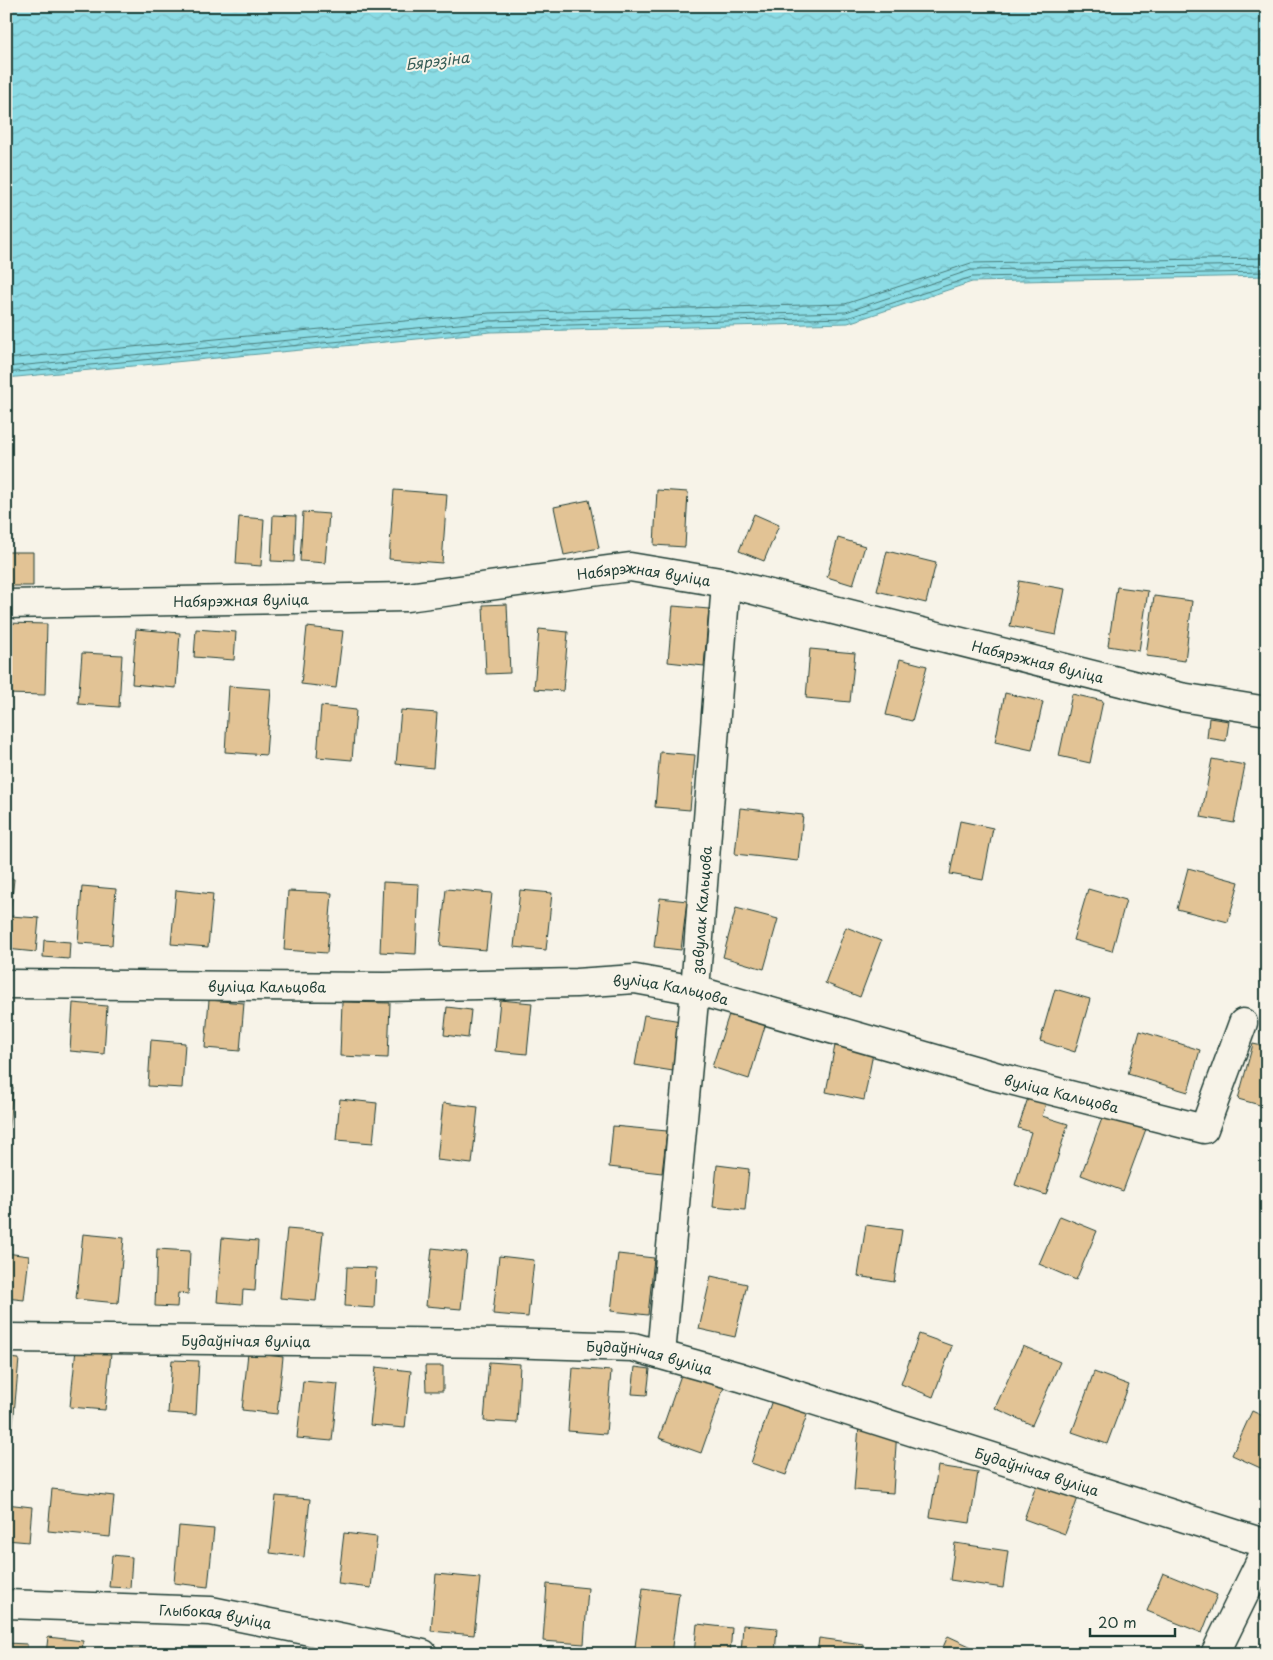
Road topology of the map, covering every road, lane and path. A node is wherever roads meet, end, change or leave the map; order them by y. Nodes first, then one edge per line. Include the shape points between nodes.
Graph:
1 (726, 583) junction
2 (6, 604) edge
3 (1267, 711) edge
4 (6, 984) edge
5 (695, 990) junction
6 (1243, 1023) dead end
7 (6, 1338) edge
8 (661, 1354) junction
9 (1267, 1544) edge
10 (1267, 1548) edge
11 (6, 1604) edge
12 (423, 1654) edge
13 (1215, 1654) edge

1 - 2 street, Набярэжная вуліца via 630,567 407,597
1 - 3 street, Набярэжная вуліца via 1181,697
1 - 5 street, завулак Кальцова
4 - 5 street, вуліца Кальцова via 385,987 635,979
5 - 6 street, вуліца Кальцова via 998,1078 1204,1129
5 - 8 street, завулак Кальцова
7 - 8 street, Будаўнічая вуліца via 493,1343 633,1347
8 - 9 street, Будаўнічая вуліца
10 - 13 street
11 - 12 street, Глыбокая вуліца via 211,1611

